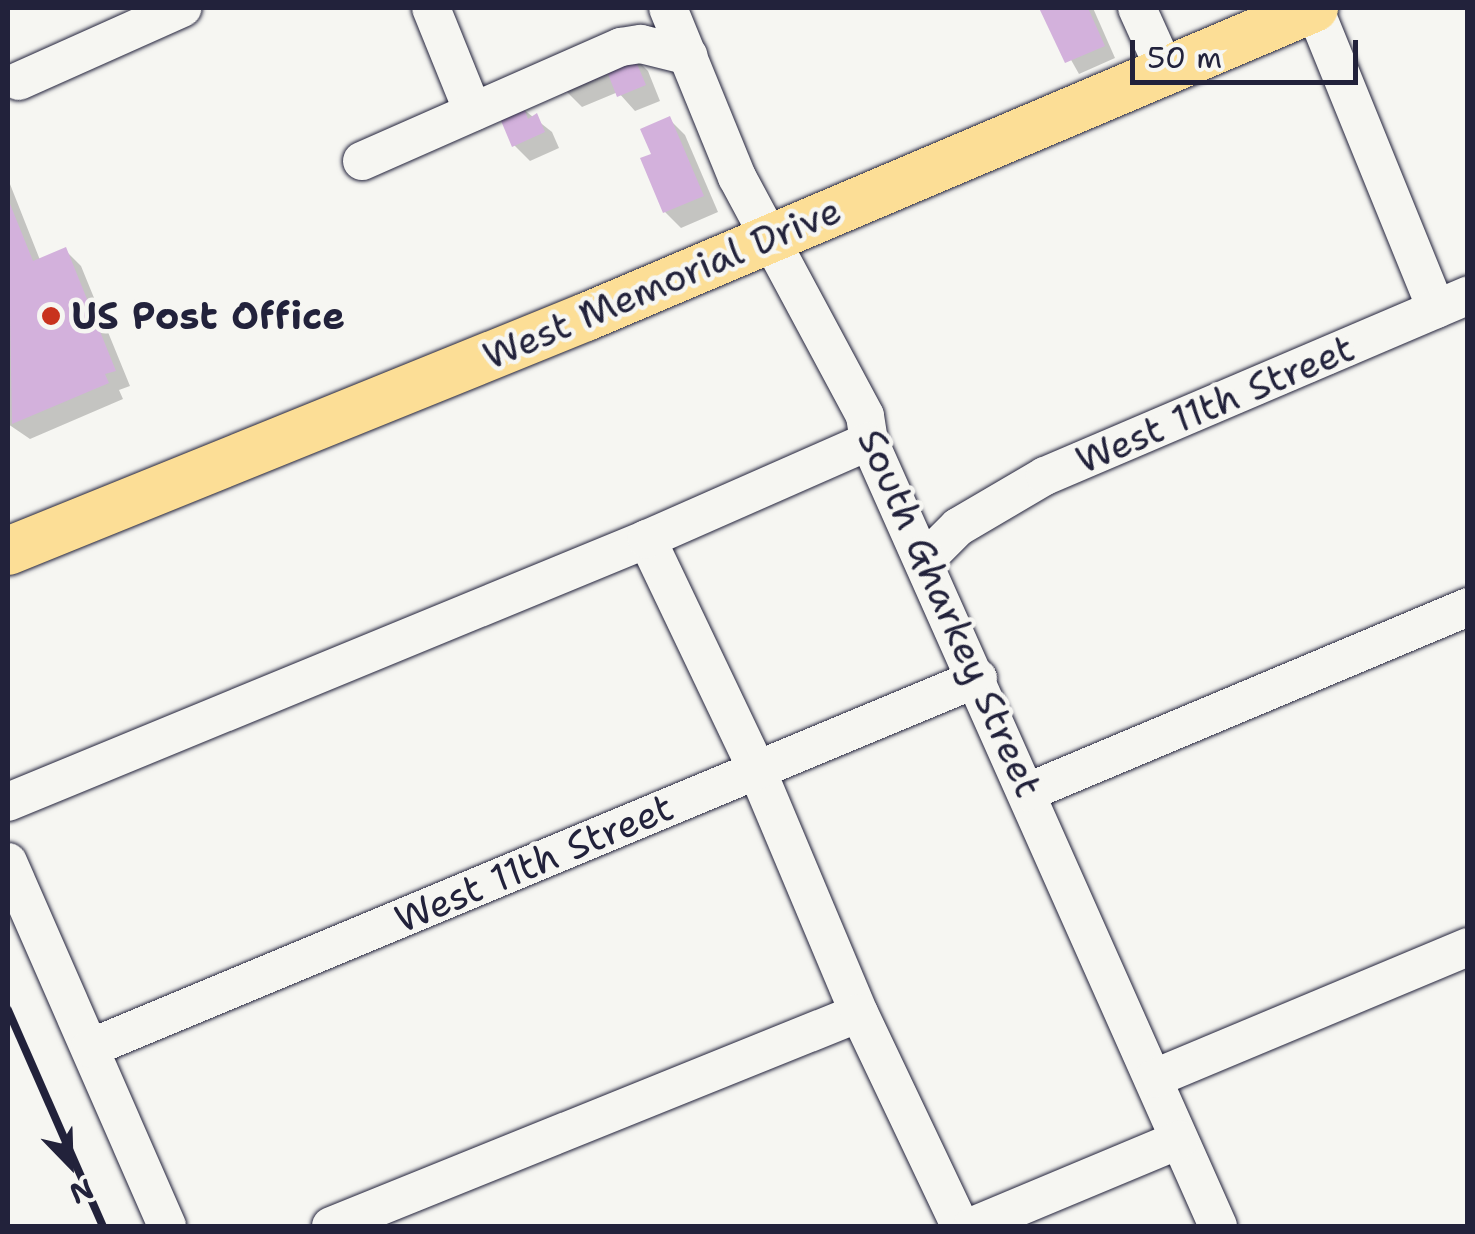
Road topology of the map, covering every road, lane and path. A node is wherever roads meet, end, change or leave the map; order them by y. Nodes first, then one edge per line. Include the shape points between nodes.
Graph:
1 (182, 8) edge
2 (430, 8) edge
3 (668, 8) edge
4 (1138, 8) edge
5 (1314, 8) edge
6 (1248, 20) edge
7 (690, 56) junction
8 (1165, 70) junction
9 (19, 81) dead end
10 (473, 112) junction
11 (362, 162) dead end
12 (773, 236) junction
13 (1452, 303) edge
14 (869, 441) junction
15 (647, 539) junction
16 (8, 551) edge
17 (924, 561) junction
18 (1468, 608) edge
19 (978, 678) junction
20 (757, 770) junction
21 (1028, 792) junction
22 (8, 802) edge
23 (8, 862) edge
24 (1468, 947) edge
25 (859, 1014) junction
26 (90, 1048) junction
27 (1155, 1078) junction
28 (1179, 1140) junction
29 (167, 1226) edge
30 (331, 1226) edge
31 (960, 1226) edge
32 (973, 1226) edge
33 (1218, 1226) edge

1 - 9 street
2 - 10 street
3 - 7 street, South Gharkey Street
4 - 8 street
5 - 6 main road, West Memorial Drive
5 - 13 street
6 - 8 main road, West Memorial Drive
7 - 10 street via 641,44 622,47
7 - 12 street, South Gharkey Street via 737,177
8 - 12 main road, West Memorial Drive
10 - 11 street
12 - 14 street, South Gharkey Street via 865,416
12 - 16 main road, West Memorial Drive
13 - 17 street, West 11th Street via 1045,476 958,527
14 - 15 street
14 - 17 street, South Gharkey Street
15 - 20 street
15 - 22 street
17 - 19 street, South Gharkey Street
18 - 21 street
19 - 20 street, West 11th Street
19 - 21 street, South Gharkey Street
20 - 25 street
20 - 26 street, West 11th Street
21 - 27 street, South Gharkey Street
23 - 26 street
24 - 27 street
25 - 30 street
25 - 31 street
26 - 29 street
27 - 28 street, South Gharkey Street
28 - 32 street
28 - 33 street, South Gharkey Street

